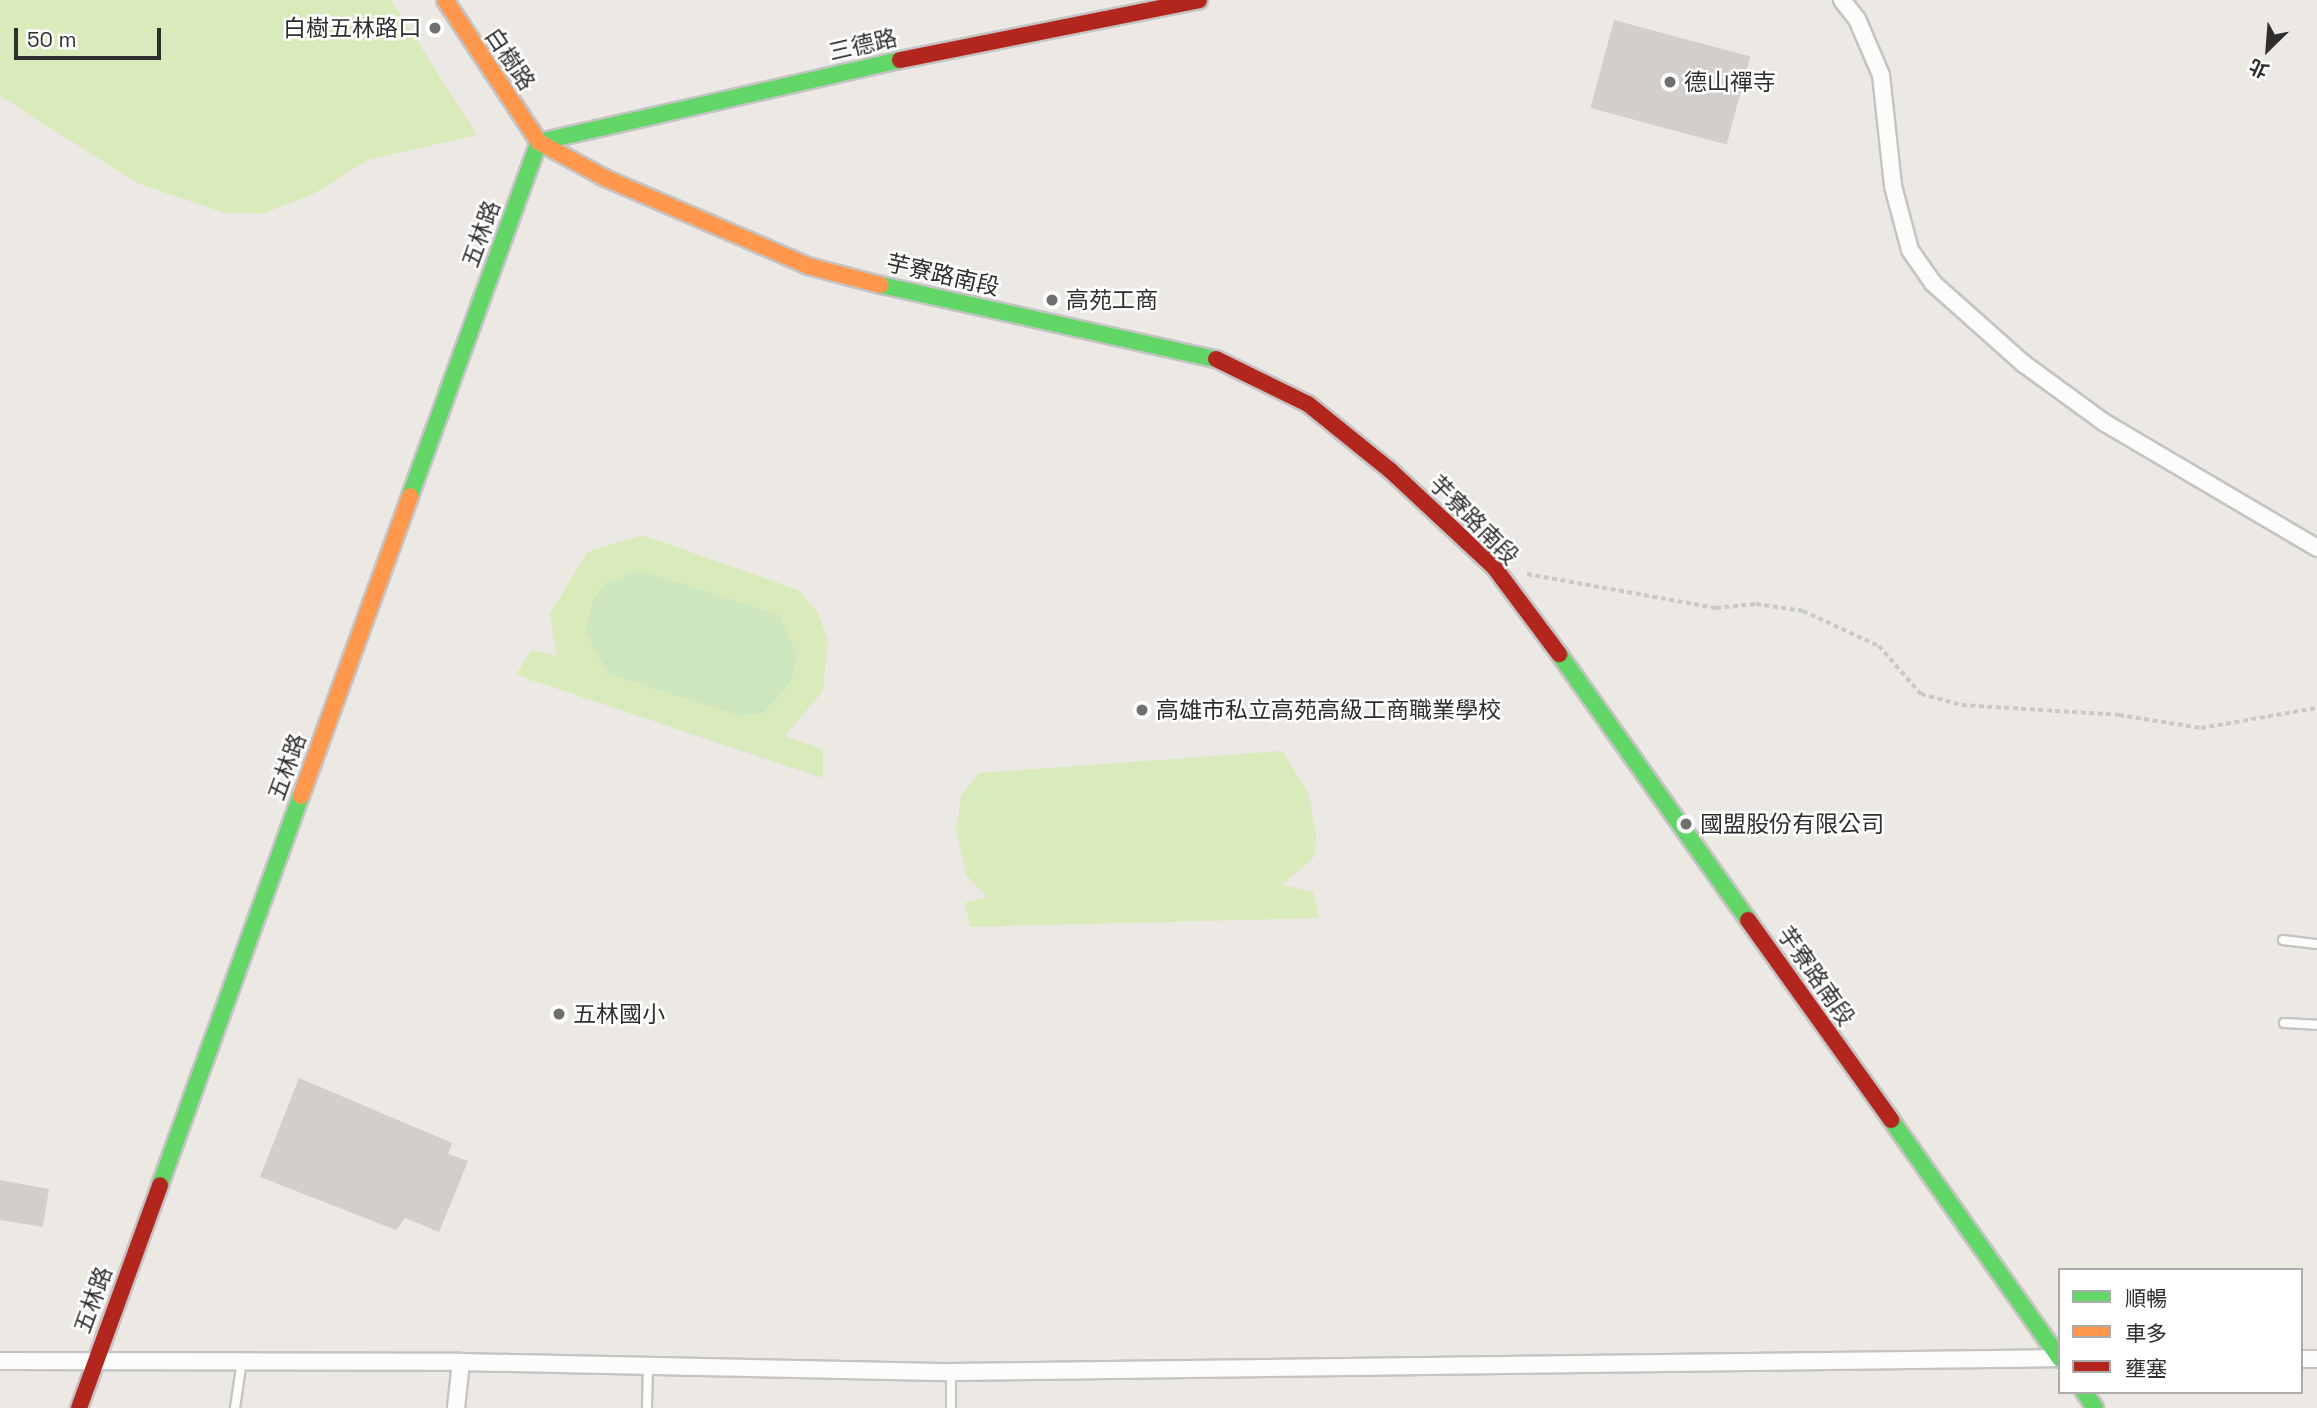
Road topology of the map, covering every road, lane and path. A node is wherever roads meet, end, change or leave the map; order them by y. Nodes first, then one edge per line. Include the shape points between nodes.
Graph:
1 (445, 0) edge
2 (1199, 0) edge
3 (1842, 0) edge
4 (539, 142) junction
5 (2317, 548) edge
6 (1494, 567) junction
7 (2317, 708) edge
8 (2283, 940) dead end
9 (2317, 944) edge
10 (2284, 1023) dead end
11 (2317, 1025) edge
12 (2058, 1355) edge
13 (2058, 1358) edge
14 (242, 1360) junction
15 (0, 1361) edge
16 (95, 1361) junction
17 (461, 1362) junction
18 (648, 1365) junction
19 (951, 1372) junction
20 (79, 1408) edge
21 (235, 1408) edge
22 (456, 1408) edge
23 (647, 1408) edge
24 (951, 1408) edge

1 - 4 street, 白樹路
2 - 4 street, 三德路 via 910,58
3 - 5 street via 1857,19 1881,75 1893,186 1910,250 1933,283 2024,364 2105,423
4 - 6 street, 芋寮路南段 via 605,178 808,266 941,301 1221,360 1308,404
4 - 16 street, 五林路
6 - 7 path via 1716,608 1756,604 1803,611 1879,646 1899,676 1921,694 1962,705 2119,715 2201,727
6 - 12 street, 芋寮路南段
8 - 9 lane
10 - 11 lane
13 - 19 street
14 - 16 street
14 - 17 street
14 - 21 lane
15 - 16 street
16 - 20 street, 五林路
17 - 18 street
17 - 22 street
18 - 19 street
18 - 23 lane
19 - 24 lane

